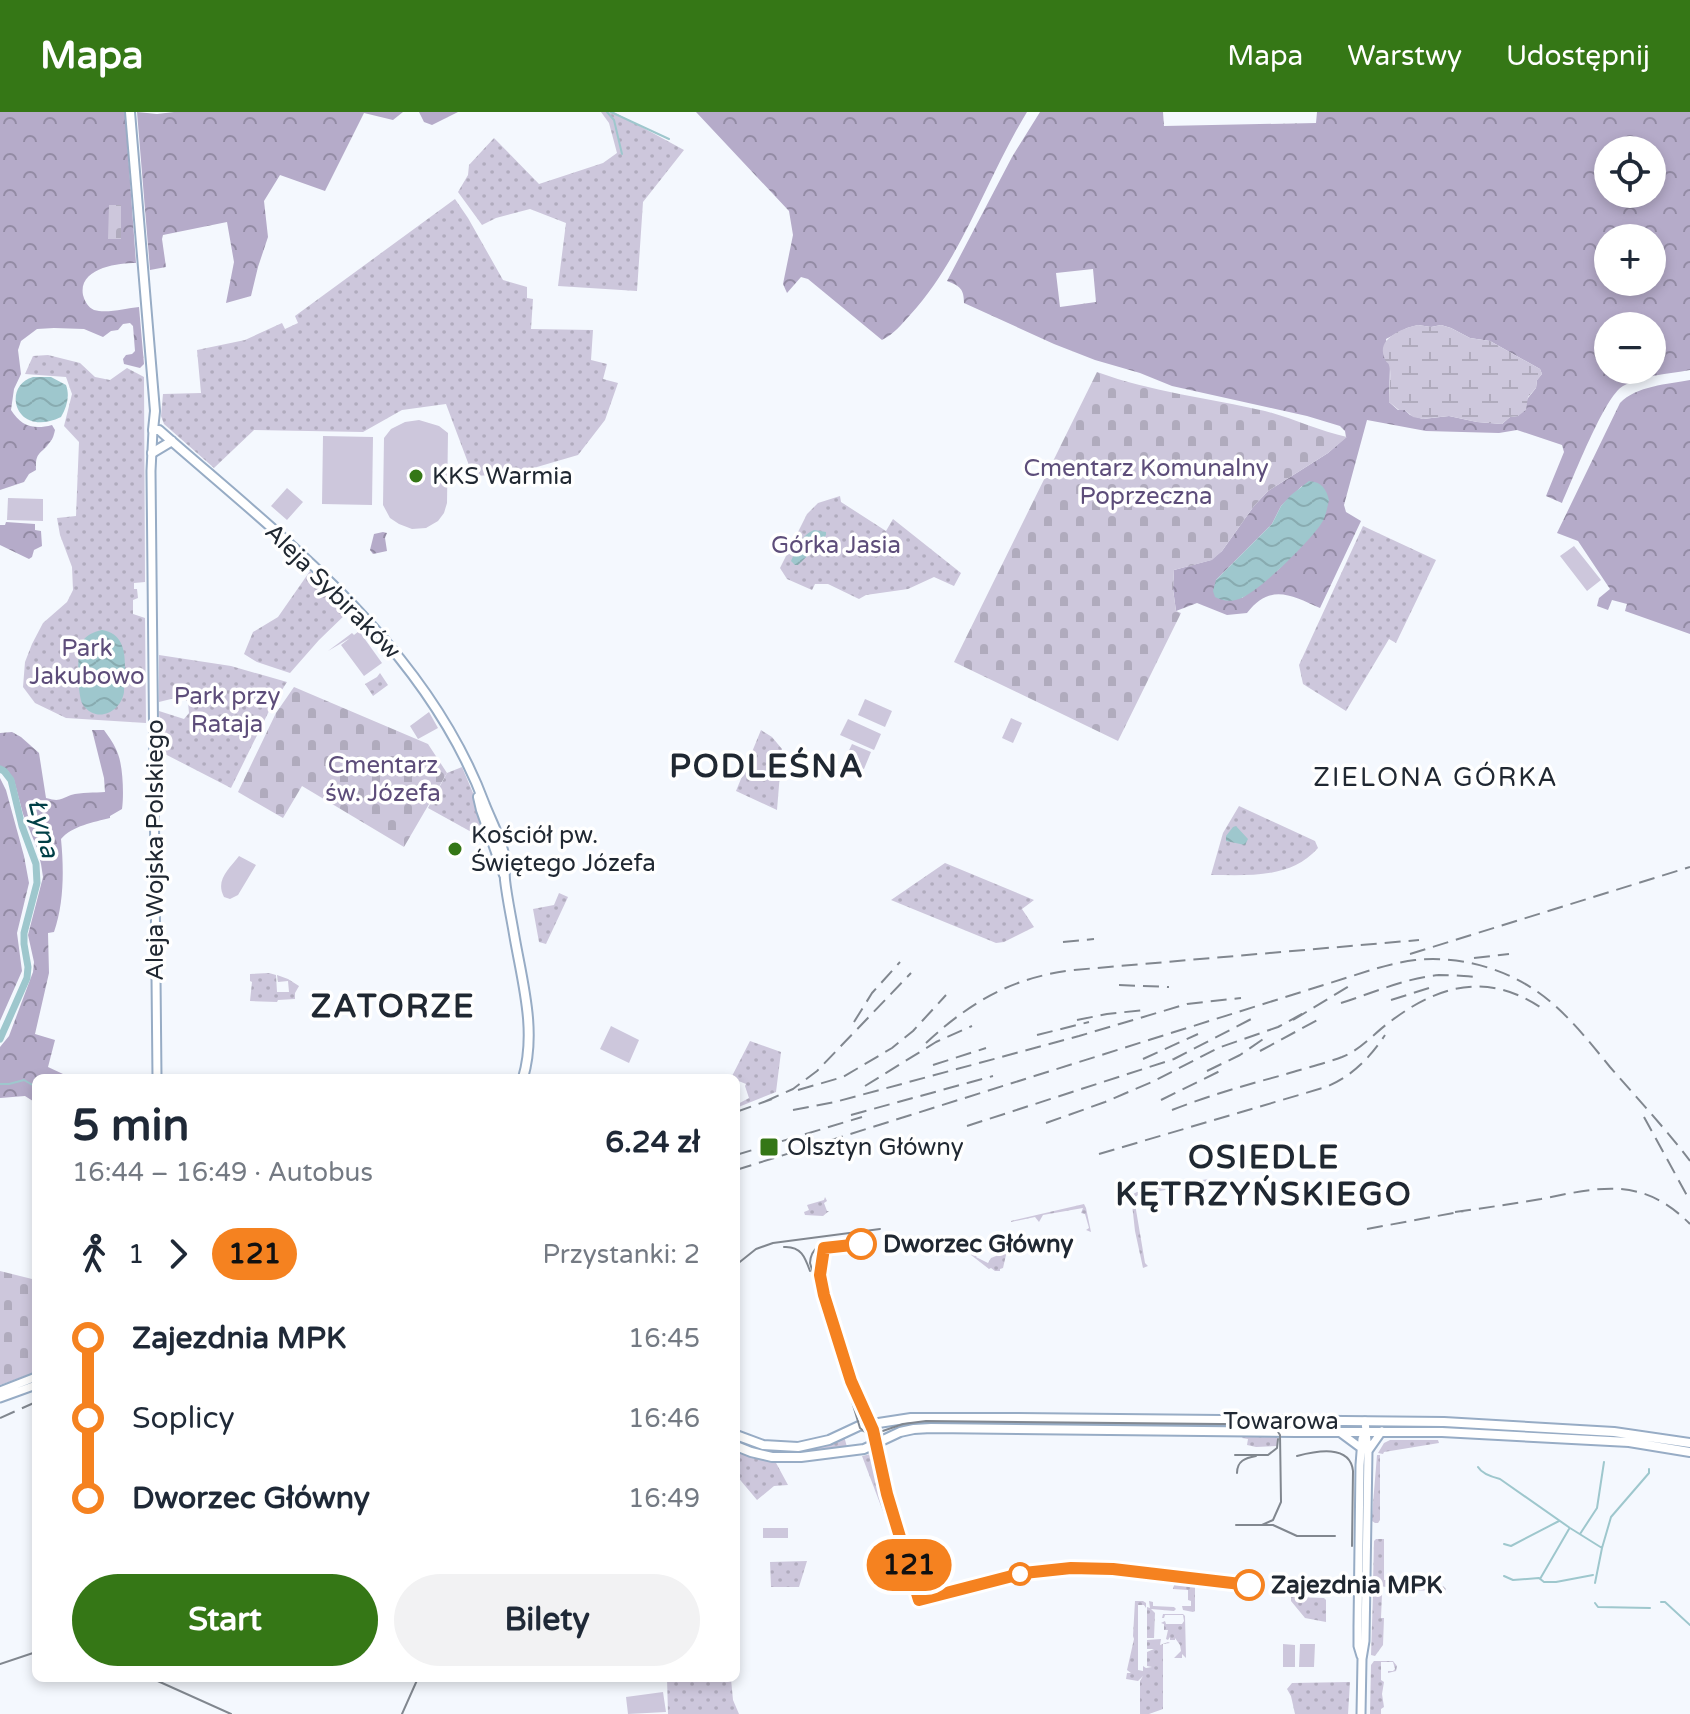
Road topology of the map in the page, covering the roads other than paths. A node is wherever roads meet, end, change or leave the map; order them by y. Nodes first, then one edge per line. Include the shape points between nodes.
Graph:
1 (130, 112) edge
2 (153, 430) junction
3 (172, 441) junction
4 (152, 453) junction
5 (157, 1074) edge
6 (524, 1074) edge
7 (32, 1379) edge
8 (32, 1386) edge
9 (7, 1390) edge
10 (0, 1398) edge
11 (1365, 1426) junction
12 (1338, 1431) junction
13 (1382, 1431) junction
14 (740, 1436) edge
15 (1684, 1445) edge
16 (740, 1448) edge
17 (1364, 1449) junction
18 (1690, 1452) edge
19 (1361, 1714) edge

1 - 2 main road, Aleja Wojska Polskiego
2 - 3 main road, Aleja Sybiraków
2 - 4 main road, Aleja Wojska Polskiego
3 - 4 main road
3 - 6 main road, Aleja Sybiraków via 364,617 444,720 477,785 481,810 500,853 529,1020
4 - 5 main road, Aleja Wojska Polskiego
7 - 9 main road
8 - 9 main road
9 - 10 main road
11 - 12 main road, Towarowa
11 - 13 main road, Towarowa
11 - 14 main road, Towarowa via 918,1418 859,1426 817,1444 791,1448
11 - 15 main road, Towarowa via 1444,1422 1600,1431
11 - 17 main road
12 - 16 main road, Towarowa via 923,1428 896,1433 867,1449 787,1457
12 - 17 main road
13 - 15 main road, Towarowa
13 - 17 main road
15 - 18 main road, Towarowa
17 - 19 main road

